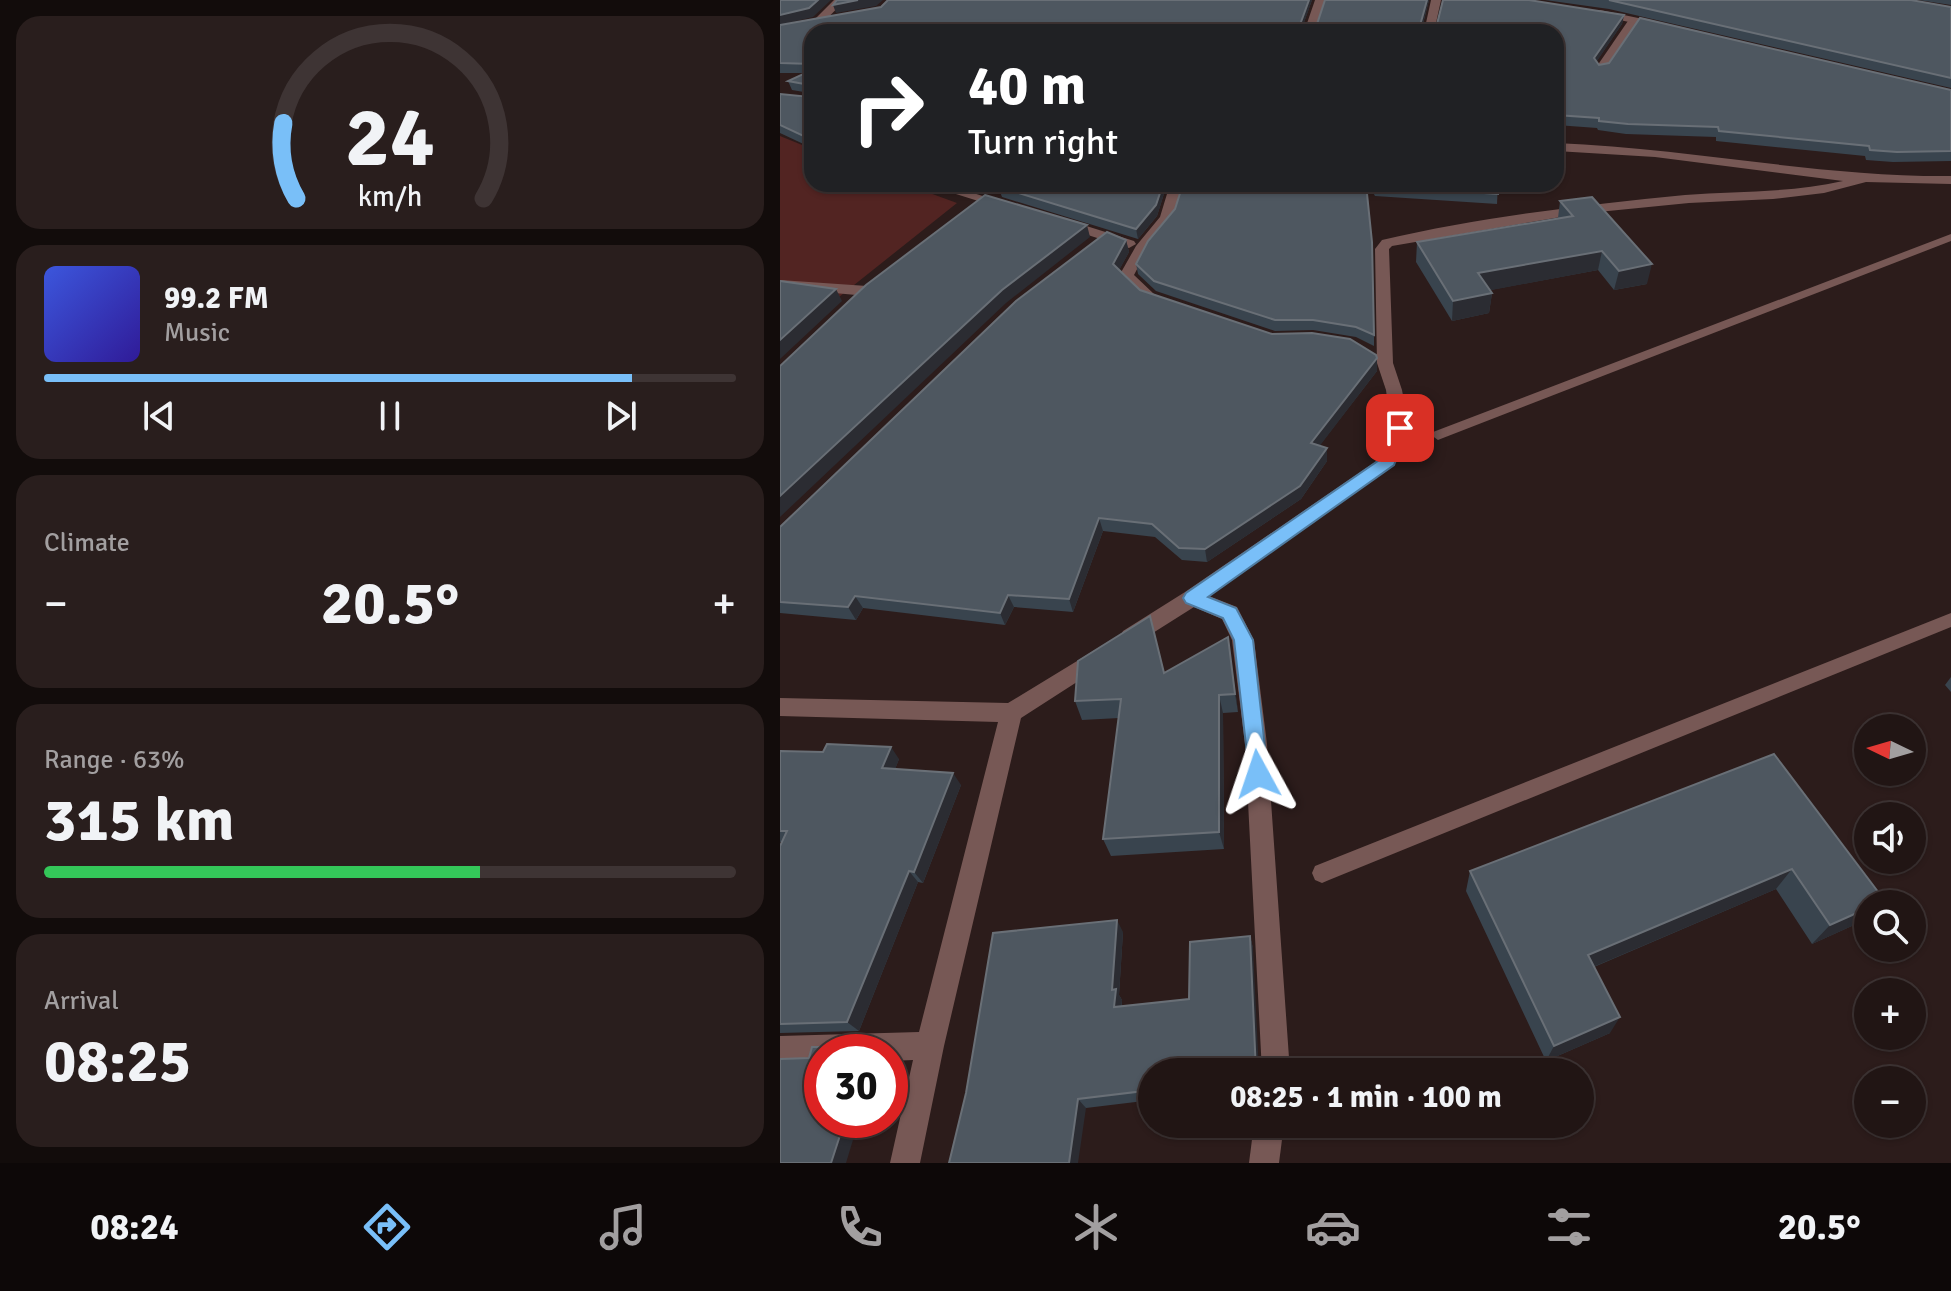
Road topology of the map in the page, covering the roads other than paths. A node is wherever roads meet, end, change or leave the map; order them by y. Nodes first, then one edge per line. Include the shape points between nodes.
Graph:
1 (840, 0) edge
2 (1320, 0) edge
3 (1436, 0) edge
4 (1591, 11) edge
5 (841, 19) edge
6 (1634, 20) junction
7 (811, 24) edge
8 (818, 24) edge
9 (1312, 24) edge
10 (1431, 24) edge
11 (1675, 28) edge
12 (1601, 69) edge
13 (1564, 147) edge
14 (1861, 180) junction
15 (1951, 180) edge
16 (950, 192) edge
17 (1175, 192) edge
18 (1023, 211) edge
19 (1051, 219) edge
20 (1107, 235) junction
21 (1951, 237) edge
22 (1141, 249) junction
23 (1083, 254) edge
24 (780, 284) edge
25 (867, 291) edge
26 (1178, 308) edge
27 (1438, 435) dead end
28 (1192, 598) junction
29 (1951, 620) edge
30 (780, 707) edge
31 (1011, 713) junction
32 (1322, 873) dead end
33 (930, 1046) junction
34 (780, 1050) edge
35 (1275, 1058) edge
36 (1267, 1138) edge
37 (905, 1163) edge
38 (1264, 1163) edge

1 - 7 street
2 - 9 street
3 - 10 street
4 - 6 street
5 - 8 street
6 - 11 street
6 - 12 street
13 - 14 street via 1619,148
14 - 15 street
14 - 28 street via 1824,189 1578,210 1387,243 1382,249 1375,357 1394,390 1400,428 1389,461
16 - 18 street via 976,203
17 - 22 street via 1167,218
19 - 20 street
20 - 22 street
20 - 23 street
21 - 27 lane
22 - 26 street via 1126,276 1149,297
24 - 25 street
28 - 31 street
28 - 35 street via 1230,613 1243,640 1256,744
29 - 32 lane
30 - 31 street
31 - 33 street
33 - 34 street
33 - 37 street
36 - 38 street

